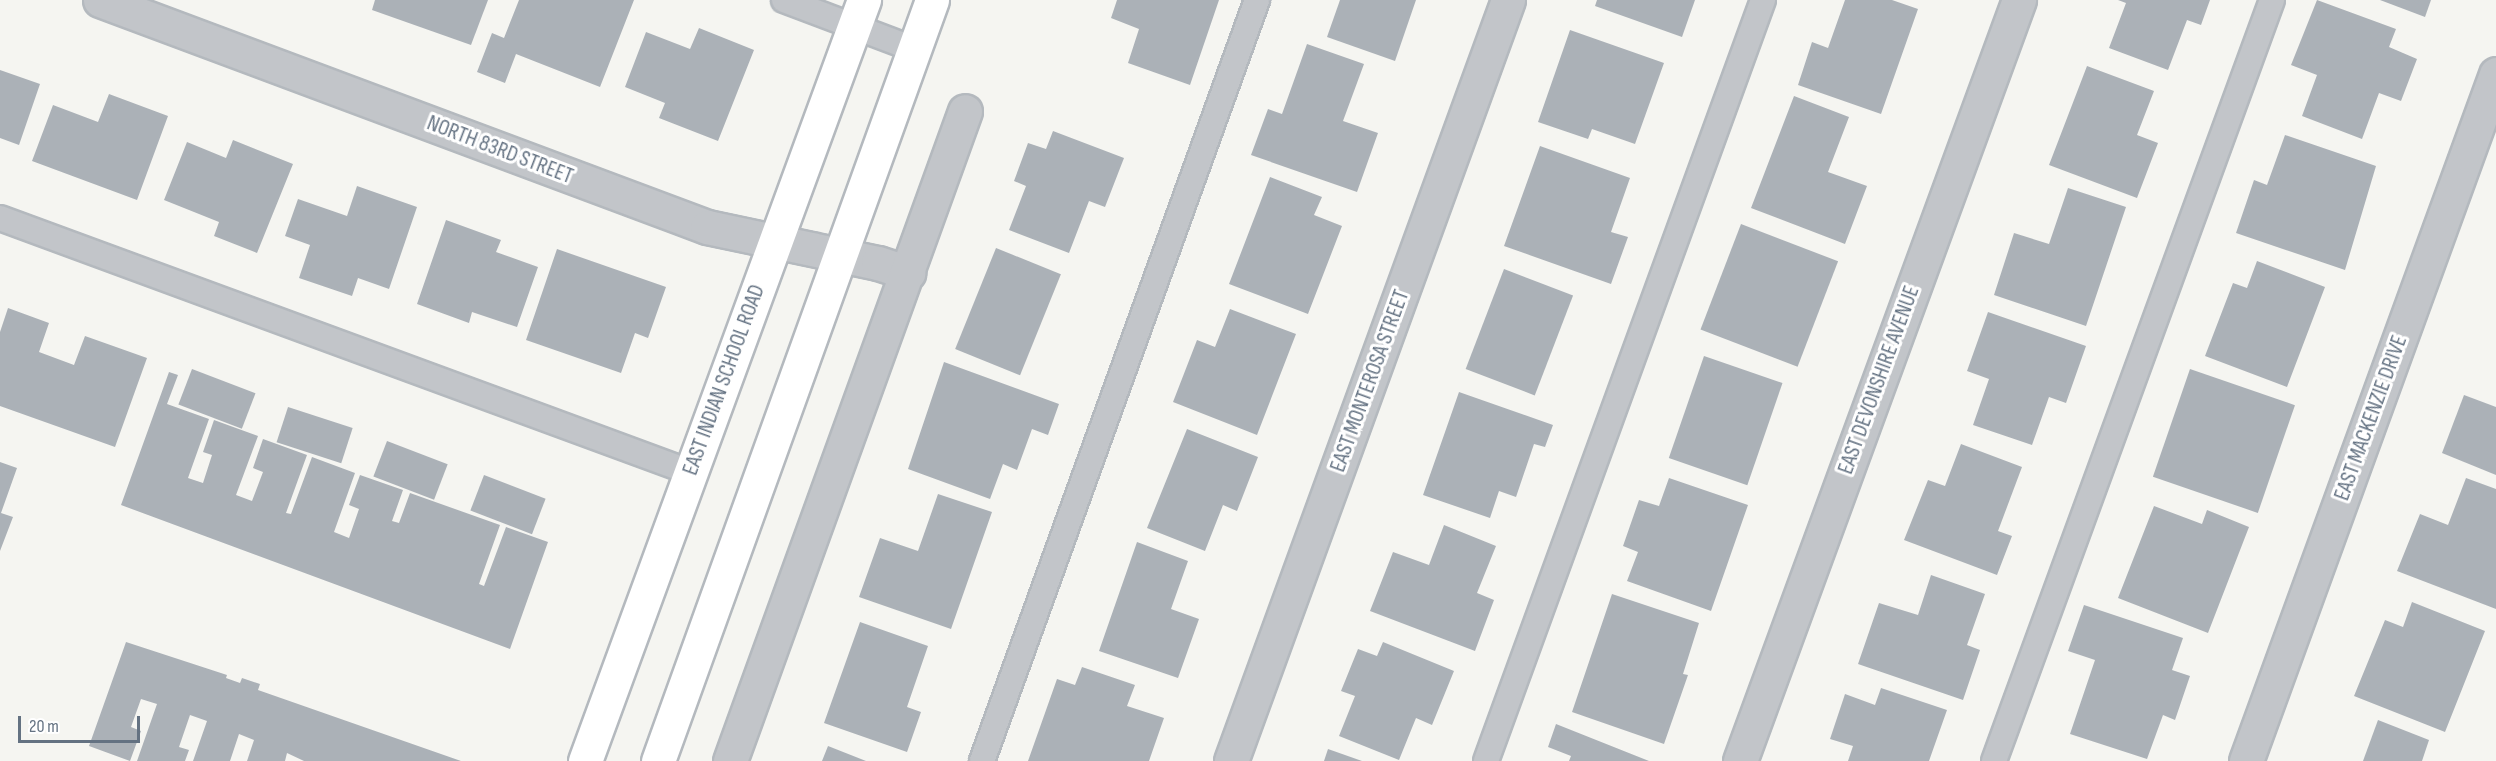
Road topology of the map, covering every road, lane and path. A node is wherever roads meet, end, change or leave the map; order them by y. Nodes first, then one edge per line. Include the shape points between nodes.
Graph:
1 (100, 0) edge
2 (784, 0) edge
3 (932, 0) edge
4 (1257, 0) edge
5 (1508, 0) edge
6 (1763, 0) edge
7 (2019, 0) edge
8 (2272, 0) edge
9 (859, 13) edge
10 (914, 50) junction
11 (2496, 74) edge
12 (965, 111) dead end
13 (0, 219) edge
14 (775, 243) junction
15 (839, 256) junction
16 (908, 273) junction
17 (690, 472) junction
18 (585, 761) edge
19 (658, 761) edge
20 (730, 761) edge
21 (982, 761) edge
22 (1231, 761) edge
23 (1486, 761) edge
24 (1740, 761) edge
25 (1994, 761) edge
26 (2246, 761) edge

1 - 14 street, NORTH 83RD STREET via 707,227
2 - 9 lane
3 - 10 main road
4 - 21 lane
5 - 22 street, EAST MONTEROSA STREET
6 - 23 lane
7 - 24 street, EAST DEVONSHIRE AVENUE
8 - 25 lane
9 - 10 lane
9 - 14 main road, EAST INDIAN SCHOOL ROAD
10 - 15 main road
11 - 26 street, EAST MACKENZIE DRIVE
12 - 16 street
13 - 17 lane
14 - 15 street, NORTH 83RD STREET
14 - 17 main road, EAST INDIAN SCHOOL ROAD
15 - 16 street, NORTH 83RD STREET
15 - 19 main road
16 - 20 street
17 - 18 main road, EAST INDIAN SCHOOL ROAD

